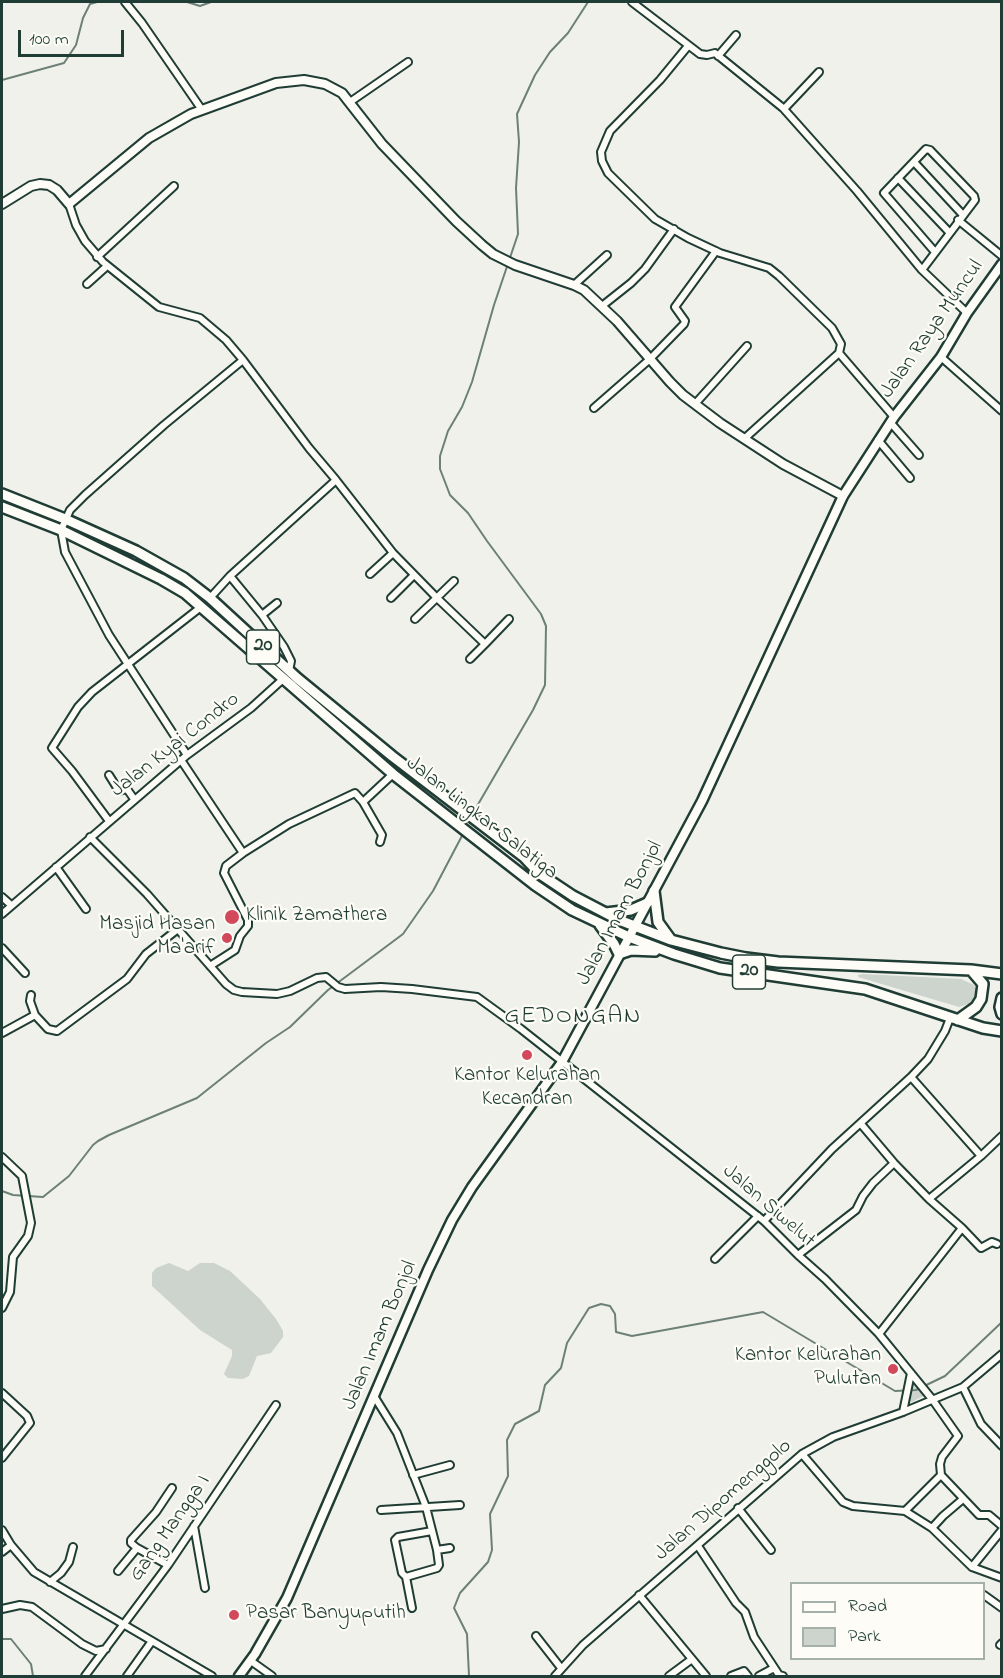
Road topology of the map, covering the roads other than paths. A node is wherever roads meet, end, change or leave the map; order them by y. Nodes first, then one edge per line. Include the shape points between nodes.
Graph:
1 (125, 2) edge
2 (632, 2) edge
3 (736, 35) dead end
4 (688, 46) junction
5 (718, 56) junction
6 (408, 62) dead end
7 (819, 72) dead end
8 (350, 102) junction
9 (784, 109) junction
10 (202, 110) junction
11 (914, 162) junction
12 (898, 178) junction
13 (174, 186) dead end
14 (2, 204) edge
15 (69, 204) junction
16 (961, 218) junction
17 (674, 229) junction
18 (949, 232) junction
19 (716, 251) junction
20 (935, 252) junction
21 (607, 255) dead end
22 (1002, 256) edge
23 (97, 257) junction
24 (1002, 264) edge
25 (107, 266) junction
26 (922, 270) junction
27 (87, 284) dead end
28 (574, 285) junction
29 (602, 306) junction
30 (968, 313) junction
31 (747, 346) dead end
32 (839, 353) junction
33 (940, 357) junction
34 (650, 358) junction
35 (243, 360) junction
36 (695, 404) junction
37 (594, 408) dead end
38 (1002, 411) edge
39 (892, 420) junction
40 (744, 439) junction
41 (878, 440) junction
42 (919, 455) dead end
43 (910, 478) dead end
44 (336, 480) junction
45 (2, 494) edge
46 (843, 496) junction
47 (2, 507) edge
48 (65, 519) junction
49 (61, 530) junction
50 (393, 553) junction
51 (370, 574) dead end
52 (414, 575) junction
53 (230, 576) junction
54 (454, 581) dead end
55 (436, 597) junction
56 (210, 598) junction
57 (391, 598) dead end
58 (277, 603) dead end
59 (201, 607) junction
60 (262, 615) junction
61 (415, 619) dead end
62 (509, 619) dead end
63 (485, 644) junction
64 (470, 659) dead end
65 (127, 663) junction
66 (289, 671) junction
67 (282, 680) junction
68 (187, 755) junction
69 (181, 760) junction
70 (393, 774) junction
71 (109, 775) dead end
72 (134, 799) junction
73 (363, 802) junction
74 (109, 821) junction
75 (90, 837) junction
76 (380, 842) dead end
77 (243, 853) junction
78 (56, 867) junction
79 (654, 891) junction
80 (2, 897) edge
81 (647, 903) junction
82 (11, 905) junction
83 (87, 909) dead end
84 (2, 914) edge
85 (600, 917) junction
86 (178, 929) junction
87 (632, 932) junction
88 (671, 940) junction
89 (2, 948) edge
90 (619, 954) junction
91 (674, 954) junction
92 (210, 966) junction
93 (970, 970) junction
94 (25, 974) dead end
95 (1002, 974) edge
96 (31, 995) dead end
97 (1002, 998) edge
98 (1002, 1014) edge
99 (35, 1015) junction
100 (954, 1019) junction
101 (1002, 1031) edge
102 (2, 1033) edge
103 (562, 1062) junction
104 (911, 1077) junction
105 (861, 1124) junction
106 (1002, 1136) edge
107 (981, 1156) junction
108 (2, 1157) edge
109 (894, 1163) junction
110 (929, 1199) junction
111 (761, 1218) junction
112 (962, 1228) junction
113 (997, 1244) dead end
114 (798, 1255) junction
115 (715, 1259) dead end
116 (2, 1308) edge
117 (879, 1334) junction
118 (1002, 1354) edge
119 (996, 1359) junction
120 (1002, 1364) edge
121 (911, 1373) junction
122 (963, 1387) junction
123 (2, 1393) edge
124 (374, 1396) junction
125 (932, 1400) junction
126 (276, 1405) dead end
127 (903, 1412) junction
128 (1002, 1446) edge
129 (802, 1454) junction
130 (2, 1458) edge
131 (450, 1465) dead end
132 (413, 1475) junction
133 (941, 1475) junction
134 (172, 1488) dead end
135 (963, 1499) junction
136 (460, 1506) dead end
137 (426, 1507) junction
138 (738, 1508) junction
139 (381, 1510) dead end
140 (905, 1511) junction
141 (194, 1526) junction
142 (932, 1528) junction
143 (1002, 1528) edge
144 (2, 1530) edge
145 (432, 1531) junction
146 (11, 1545) junction
147 (698, 1546) junction
148 (73, 1547) dead end
149 (137, 1548) junction
150 (450, 1548) dead end
151 (436, 1550) junction
152 (771, 1550) dead end
153 (2, 1552) edge
154 (168, 1565) junction
155 (972, 1567) junction
156 (118, 1571) dead end
157 (406, 1577) junction
158 (1002, 1578) edge
159 (50, 1582) junction
160 (205, 1588) dead end
161 (639, 1595) junction
162 (985, 1596) edge
163 (412, 1608) dead end
164 (1002, 1608) edge
165 (2, 1609) edge
166 (124, 1625) junction
167 (536, 1636) dead end
168 (152, 1641) junction
169 (106, 1649) junction
170 (692, 1659) junction
171 (250, 1661) junction
172 (774, 1668) junction
173 (558, 1674) edge
174 (85, 1677) edge
175 (127, 1677) edge
176 (212, 1677) edge
177 (239, 1677) edge
178 (272, 1677) edge
179 (669, 1677) edge
180 (706, 1677) edge
181 (731, 1677) edge
182 (748, 1677) edge
183 (759, 1677) edge
184 (783, 1677) edge

1 - 10 street
2 - 4 street
3 - 5 street
4 - 5 street via 700,54
4 - 17 street via 610,131 601,152 608,173 620,186 655,219
5 - 9 street
6 - 8 street
7 - 9 street
8 - 10 street via 325,84 290,80
8 - 28 street via 417,181 493,254
9 - 26 street
10 - 15 street via 149,138
11 - 12 street
11 - 16 street
11 - 16 street via 929,149 974,196
12 - 18 street
12 - 20 street via 885,194
13 - 23 street
14 - 15 street via 40,184 57,190
15 - 23 street via 76,225
16 - 18 street
16 - 22 street
17 - 19 street
17 - 29 street via 645,269
18 - 20 street
19 - 32 street via 769,268 779,276 832,328 841,344
19 - 34 street via 675,307 684,324
20 - 26 street
21 - 28 street
23 - 25 street
24 - 30 main road, Jalan Raya Muncul
25 - 27 street
25 - 35 street via 159,307 200,318
26 - 30 street
28 - 29 street
29 - 34 street
30 - 33 main road, Jalan Raya Muncul
31 - 36 street
32 - 39 street
32 - 40 street
33 - 38 street
33 - 39 main road, Jalan Raya Muncul
34 - 36 street
34 - 37 street
35 - 44 street
35 - 48 street via 85,495
36 - 40 street
39 - 41 main road, Jalan Imam Bonjol
39 - 42 street
40 - 46 street
41 - 43 street
41 - 46 main road, Jalan Imam Bonjol
44 - 50 street
44 - 53 street
45 - 48 highway, Jalan Lingkar Salatiga / 20
46 - 79 main road, Jalan Imam Bonjol via 702,801
47 - 49 highway, Jalan Lingkar Salatiga / 20
48 - 49 street
48 - 56 highway, Jalan Lingkar Salatiga / 20 via 155,561
49 - 59 highway, Jalan Lingkar Salatiga / 20 via 161,579
49 - 65 street via 65,552
50 - 51 street
50 - 52 street
52 - 55 street
52 - 57 street
53 - 56 street
53 - 60 street
54 - 55 street
55 - 61 street
55 - 63 street
56 - 66 highway, Jalan Lingkar Salatiga / 20
58 - 60 street
59 - 65 street
59 - 67 highway, Jalan Lingkar Salatiga / 20
60 - 66 street via 291,661
62 - 63 street
63 - 64 street
65 - 68 street
65 - 74 street via 78,707 52,748
66 - 85 highway, Jalan Lingkar Salatiga / 20 via 547,879
67 - 68 street, Jalan Kyai Condro
67 - 70 highway, Jalan Lingkar Salatiga / 20
68 - 69 street, Jalan Kyai Condro
69 - 72 street, Jalan Kyai Condro
69 - 77 street
70 - 73 street
70 - 85 highway, Jalan Lingkar Salatiga / 20 via 572,910
71 - 72 street via 119,790 127,789
72 - 74 street, Jalan Kyai Condro
73 - 76 street via 382,836
73 - 77 street via 353,793 289,824
74 - 75 street, Jalan Kyai Condro
75 - 78 street, Jalan Kyai Condro
75 - 86 street
77 - 92 street via 226,866 224,873 248,926 235,950
78 - 82 street, Jalan Kyai Condro
78 - 83 street
79 - 81 main road, Jalan Imam Bonjol
79 - 88 highway via 658,922
80 - 82 street
81 - 85 highway
81 - 87 main road, Jalan Imam Bonjol
82 - 84 street, Jalan Kyai Condro
85 - 87 highway, Jalan Lingkar Salatiga / 20
85 - 90 highway
86 - 92 street
86 - 99 street via 146,954 127,979 57,1031 48,1029
87 - 88 highway, Jalan Lingkar Salatiga / 20
87 - 90 main road, Jalan Imam Bonjol
87 - 91 highway, Jalan Lingkar Salatiga / 20
88 - 93 highway, Jalan Lingkar Salatiga / 20 via 778,962
89 - 94 street
90 - 91 highway via 641,949
90 - 103 main road, Jalan Imam Bonjol
91 - 100 highway, Jalan Lingkar Salatiga / 20 via 720,968 865,989
92 - 103 street via 226,984 242,992 290,991 323,976 345,989 381,987 477,997
93 - 95 highway, Jalan Lingkar Salatiga / 20
93 - 100 highway via 982,984 981,999 976,1007
96 - 99 street
97 - 98 highway
99 - 102 street
100 - 101 highway, Jalan Lingkar Salatiga / 20
100 - 104 street
103 - 111 street, Jalan Siwelut
103 - 124 main road, Jalan Imam Bonjol via 452,1220
104 - 105 street
104 - 107 street
105 - 109 street
105 - 111 street
106 - 107 street
107 - 110 street
108 - 116 street via 22,1176 31,1229 13,1257 10,1292
109 - 110 street
109 - 114 street via 873,1183 856,1210
110 - 112 street
111 - 114 street, Jalan Siwelut
111 - 115 street
112 - 113 street via 981,1248 992,1242
112 - 117 street
114 - 117 street, Jalan Siwelut
117 - 121 street, Jalan Siwelut
118 - 119 street, Jalan Dipomenggolo
119 - 120 street
119 - 122 street, Jalan Dipomenggolo
121 - 125 street, Jalan Siwelut
121 - 127 street
122 - 125 street, Jalan Dipomenggolo
122 - 128 street via 981,1424
123 - 130 street via 30,1423
124 - 132 street via 397,1433
124 - 171 main road, Jalan Imam Bonjol via 287,1598
125 - 127 street, Jalan Dipomenggolo
125 - 133 street, Jalan Siwelut via 958,1436 942,1457
126 - 141 street, Gang Mangga I
127 - 129 street, Jalan Dipomenggolo via 833,1437
129 - 138 street, Jalan Dipomenggolo
129 - 140 street via 847,1505
131 - 132 street
132 - 137 street
133 - 135 street
133 - 140 street
134 - 149 street via 131,1540
135 - 142 street
135 - 143 street via 979,1515 988,1515
136 - 137 street
137 - 139 street
137 - 145 street
138 - 147 street, Jalan Dipomenggolo
138 - 152 street
140 - 142 street
141 - 154 street, Gang Mangga I
141 - 160 street
142 - 155 street
143 - 155 street
144 - 146 street
145 - 151 street
145 - 157 street via 395,1539 402,1574
146 - 153 street
146 - 159 street via 26,1565
147 - 161 street, Jalan Dipomenggolo
147 - 172 street via 745,1612 751,1632
148 - 159 street via 69,1562
149 - 154 street
149 - 156 street
150 - 151 street
151 - 157 street via 437,1568
154 - 166 street, Gang Mangga I
155 - 158 street
157 - 163 street
159 - 166 street
161 - 170 street
161 - 173 street, Jalan Dipomenggolo via 583,1645
162 - 164 street
165 - 169 street via 32,1607 82,1644 96,1651
166 - 168 street
166 - 169 street, Gang Mangga I
167 - 173 street
168 - 175 street
168 - 176 street
169 - 174 street, Gang Mangga I
170 - 179 street
170 - 180 street
171 - 177 main road, Jalan Imam Bonjol
171 - 178 street
172 - 183 street
172 - 184 street
181 - 182 street via 744,1671

